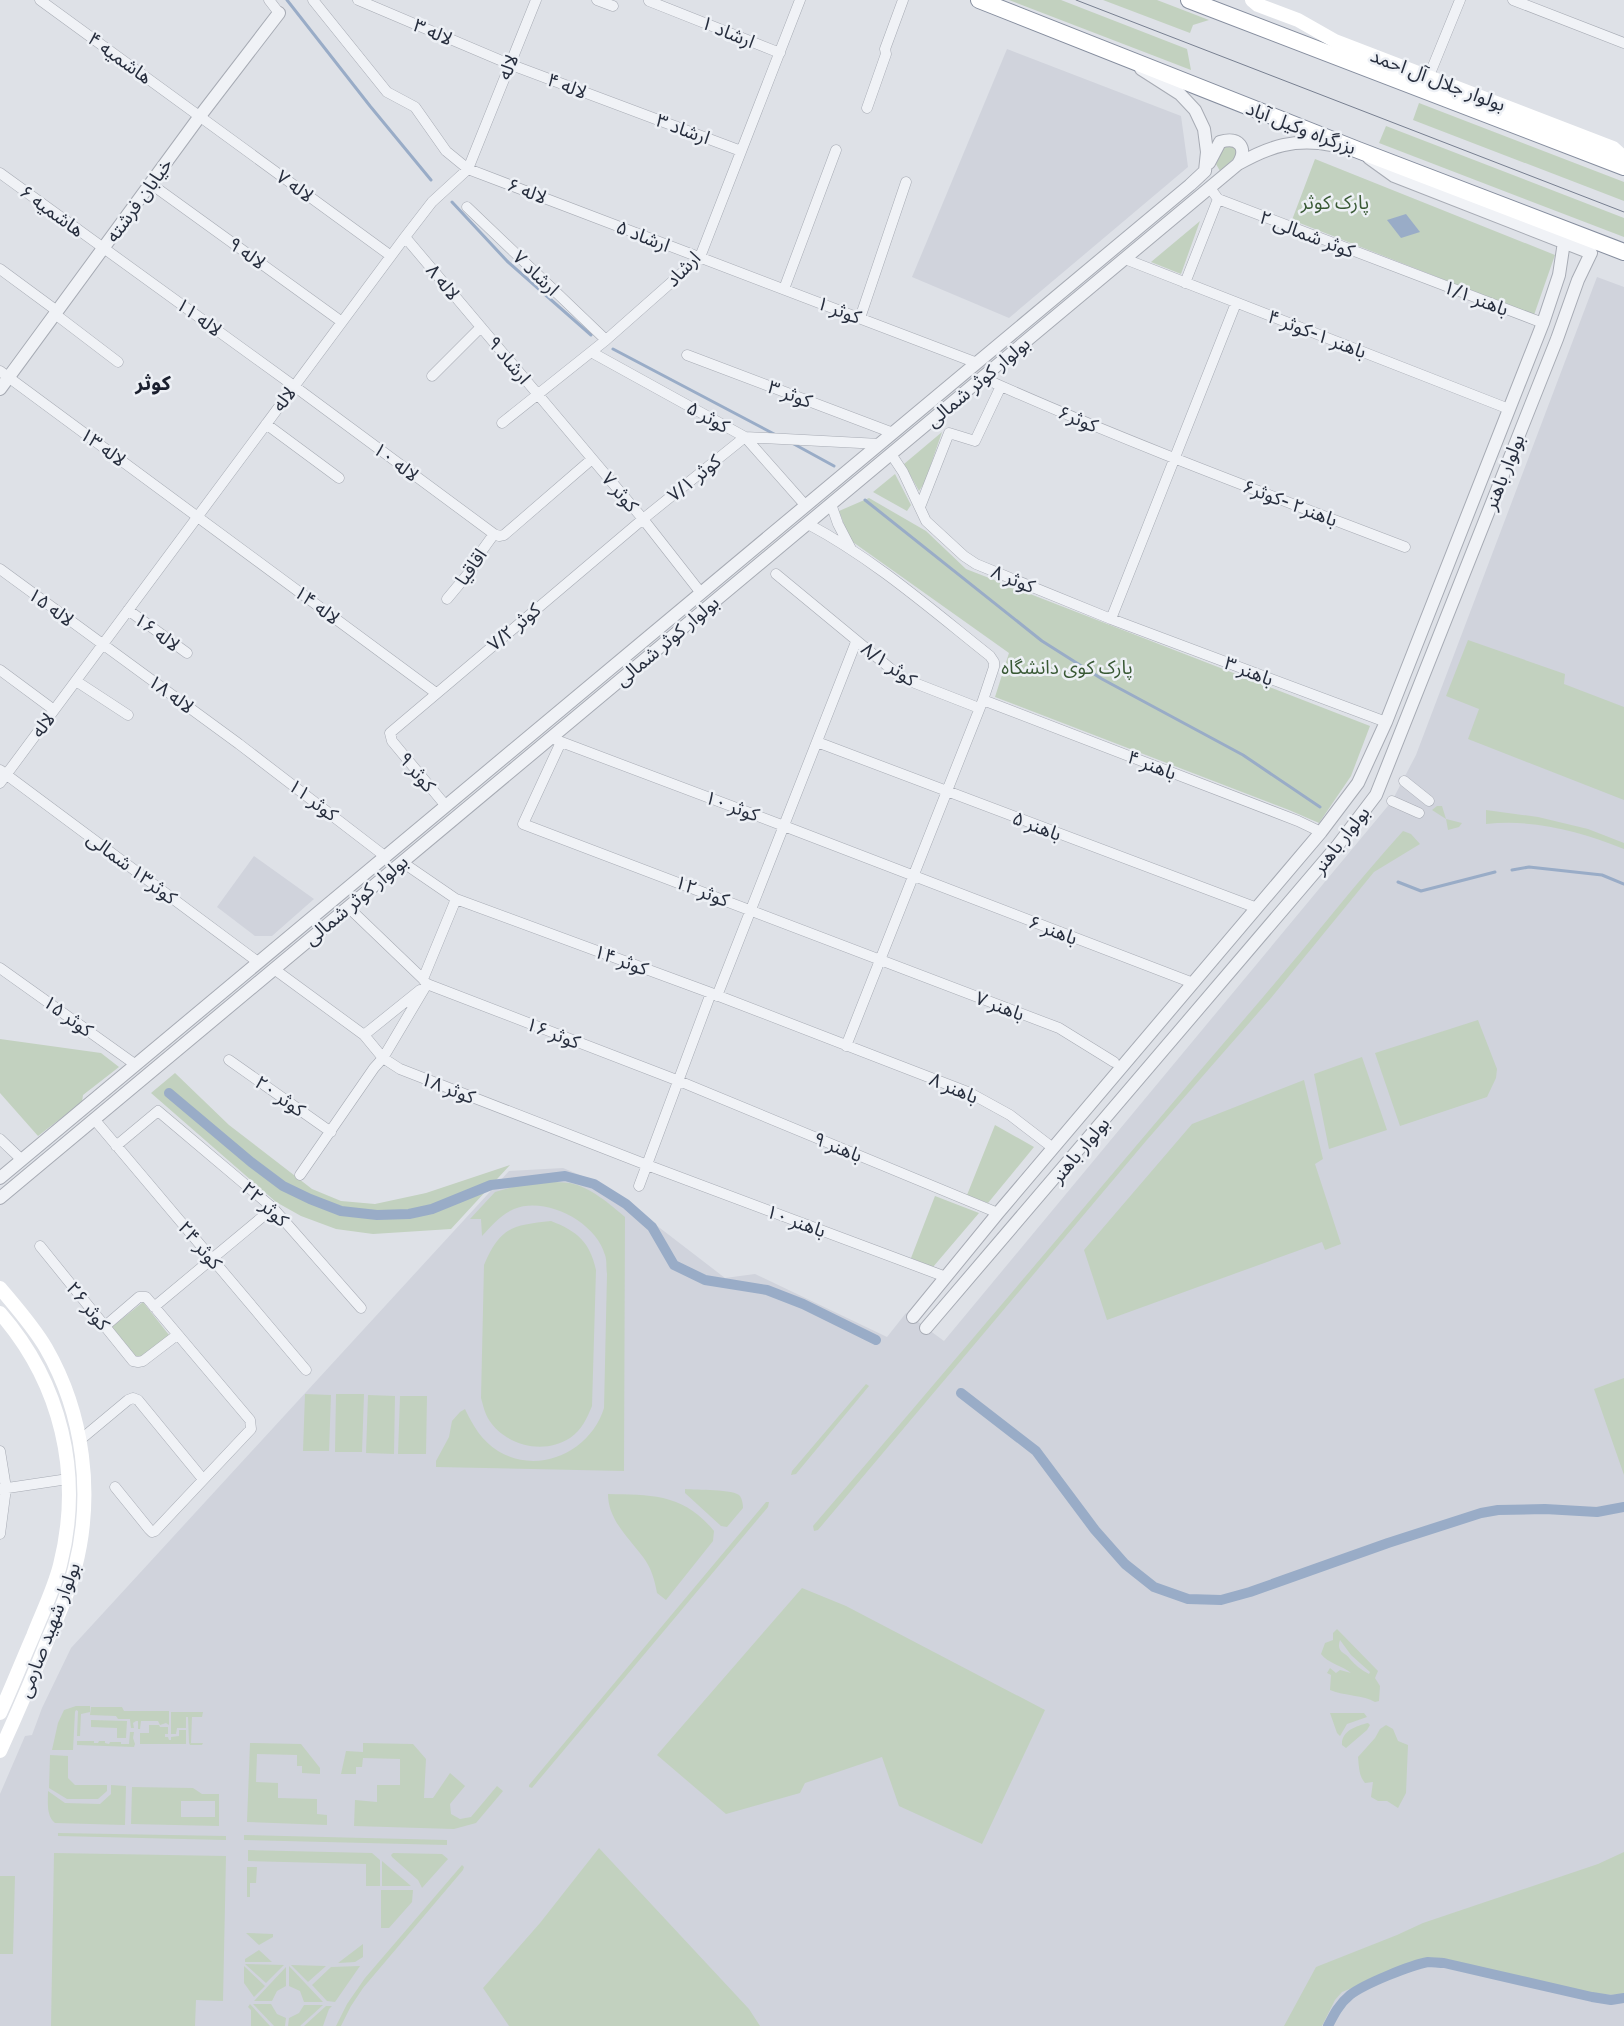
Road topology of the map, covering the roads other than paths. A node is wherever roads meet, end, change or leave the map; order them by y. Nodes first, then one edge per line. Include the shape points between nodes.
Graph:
1 (40, 0) edge
2 (268, 0) edge
3 (313, 0) edge
4 (358, 0) edge
5 (536, 0) edge
6 (597, 0) edge
7 (800, 0) edge
8 (903, 0) edge
9 (979, 0) edge
10 (1189, 0) edge
11 (1252, 0) edge
12 (1460, 0) edge
13 (1513, 0) edge
14 (649, 1) edge
15 (613, 6) dead end
16 (279, 12) joint
17 (1624, 43) edge
18 (780, 53) junction
19 (1122, 57) junction
20 (509, 64) junction
21 (1429, 76) junction
22 (625, 108) joint
23 (867, 108) dead end
24 (200, 116) junction
25 (836, 150) dead end
26 (1358, 150) junction
27 (741, 151) junction
28 (1624, 158) edge
29 (1238, 164) junction
30 (1624, 167) edge
31 (468, 169) junction
32 (1205, 171) junction
33 (0, 173) edge
34 (906, 182) dead end
35 (151, 184) junction
36 (1210, 188) junction
37 (1218, 199) junction
38 (1504, 206) junction
39 (467, 207) dead end
40 (587, 214) joint
41 (1512, 222) junction
42 (405, 237) junction
43 (1564, 242) junction
44 (103, 248) junction
45 (1624, 252) edge
46 (391, 256) junction
47 (700, 257) junction
48 (1125, 259) junction
49 (0, 269) edge
50 (1409, 272) joint
51 (1559, 275) junction
52 (1578, 280) junction
53 (1185, 283) junction
54 (784, 289) junction
55 (1236, 303) junction
56 (56, 312) junction
57 (860, 318) junction
58 (342, 322) junction
59 (1543, 323) junction
60 (481, 326) junction
61 (606, 340) junction
62 (590, 352) junction
63 (687, 355) dead end
64 (118, 362) dead end
65 (977, 363) junction
66 (4, 374) edge
67 (432, 376) dead end
68 (983, 378) junction
69 (294, 386) junction
70 (1000, 386) junction
71 (0, 389) edge
72 (538, 393) junction
73 (1509, 409) junction
74 (502, 423) dead end
75 (266, 424) junction
76 (893, 433) junction
77 (745, 437) junction
78 (880, 444) junction
79 (891, 454) junction
80 (592, 459) junction
81 (1175, 459) junction
82 (1489, 460) junction
83 (1506, 467) junction
84 (339, 478) dead end
85 (831, 504) junction
86 (806, 506) junction
87 (920, 507) junction
88 (198, 516) junction
89 (642, 519) junction
90 (808, 524) junction
91 (497, 535) junction
92 (1405, 547) dead end
93 (852, 549) junction
94 (0, 569) edge
95 (776, 574) dead end
96 (701, 594) junction
97 (447, 599) dead end
98 (128, 610) junction
99 (1112, 619) junction
100 (856, 642) junction
101 (102, 645) junction
102 (187, 653) dead end
103 (0, 670) edge
104 (76, 680) junction
105 (436, 693) junction
106 (981, 704) junction
107 (54, 710) junction
108 (128, 714) dead end
109 (1386, 722) junction
110 (391, 738) joint
111 (556, 740) junction
112 (817, 742) junction
113 (239, 744) joint
114 (502, 760) junction
115 (512, 770) junction
116 (2, 776) edge
117 (1404, 781) dead end
118 (466, 789) junction
119 (946, 792) junction
120 (1392, 801) dead end
121 (1429, 801) dead end
122 (474, 802) junction
123 (446, 806) junction
124 (1419, 813) dead end
125 (784, 826) junction
126 (1322, 832) junction
127 (386, 857) junction
128 (402, 862) junction
129 (913, 876) junction
130 (456, 898) junction
131 (348, 907) junction
132 (1257, 908) junction
133 (751, 910) junction
134 (880, 960) junction
135 (258, 962) junction
136 (0, 968) edge
137 (274, 969) junction
138 (425, 982) junction
139 (1193, 983) junction
140 (714, 994) junction
141 (1164, 1017) junction
142 (1180, 1031) junction
143 (364, 1035) junction
144 (846, 1046) junction
145 (383, 1058) junction
146 (230, 1060) dead end
147 (1114, 1062) dead end
148 (136, 1065) junction
149 (679, 1082) junction
150 (94, 1119) junction
151 (331, 1132) junction
152 (0, 1139) edge
153 (116, 1146) junction
154 (1053, 1148) junction
155 (22, 1160) junction
156 (647, 1166) junction
157 (300, 1175) dead end
158 (0, 1178) edge
159 (640, 1186) dead end
160 (0, 1198) edge
161 (273, 1208) junction
162 (998, 1213) junction
163 (40, 1246) dead end
164 (212, 1259) junction
165 (946, 1277) junction
166 (0, 1288) edge
167 (154, 1307) junction
168 (361, 1308) dead end
169 (0, 1312) edge
170 (104, 1327) junction
171 (176, 1335) junction
172 (306, 1370) dead end
173 (80, 1440) junction
174 (0, 1450) edge
175 (202, 1478) junction
176 (68, 1479) junction
177 (115, 1487) dead end
178 (3, 1489) edge
179 (0, 1534) edge
180 (3, 1707) edge
181 (20, 1707) junction
182 (0, 1751) edge

1 - 24 street, هاشمیه ۴
2 - 16 street
3 - 31 street, لاله ۶ via 387,92 416,107 446,151
4 - 20 street, لاله ۳
5 - 20 street, لاله
6 - 15 street
7 - 18 street, ارشاد
8 - 23 street
9 - 19 highway, بزرگراه وکیل آباد
10 - 30 highway
11 - 21 main road, بولوار جلال آل احمد via 1298,20 1336,42
12 - 21 street
13 - 17 street
14 - 18 street, ارشاد ۱
16 - 24 street, خیابان فرشته
18 - 27 street, ارشاد
19 - 26 highway, بزرگراه وکیل آباد
19 - 32 street via 1180,94 1194,110 1204,129
20 - 22 street, لاله ۴
20 - 31 street, لاله
21 - 28 main road, بولوار جلال آل احمد via 1613,148
22 - 27 street, ارشاد ۳
24 - 35 street, خیابان فرشته
24 - 46 street, لاله ۷
25 - 54 street
26 - 29 street, بولوار کوثر شمالی via 1303,142 1274,146
26 - 38 highway, بزرگراه وکیل آباد
26 - 41 street via 1394,176
27 - 47 street, ارشاد
29 - 32 street via 1243,156 1242,148 1229,139 1220,142
29 - 36 street, بولوار کوثر شمالی
31 - 40 street, لاله ۶
31 - 42 street, لاله via 432,202
32 - 65 street, بولوار کوثر شمالی
33 - 44 street, هاشمیه ۶
34 - 57 street
35 - 44 street, خیابان فرشته
35 - 58 street, لاله ۹
36 - 37 street
36 - 48 street, بولوار کوثر شمالی
37 - 50 street, کوثر شمالی ۲
37 - 53 street
38 - 41 highway
38 - 45 highway, بزرگراه وکیل آباد
39 - 61 street, ارشاد ۷
40 - 47 street, ارشاد ۵
41 - 43 street
42 - 46 street, لاله
42 - 60 street, لاله ۸
43 - 51 street, بولوار باهنر
43 - 52 street, بولوار باهنر via 1591,252
44 - 56 street, خیابان فرشته
44 - 69 street, لاله ۱۱
46 - 58 street, لاله
47 - 54 street, کوثر ۱
47 - 61 street, ارشاد
48 - 53 street, باهنر ۱-کوثر ۴
48 - 68 street, بولوار کوثر شمالی
49 - 56 street
50 - 59 street, باهنر ۱/۱
51 - 52 street via 1568,273
51 - 59 street, بولوار باهنر
52 - 83 street, بولوار باهنر
53 - 55 street, باهنر ۱-کوثر ۴
54 - 57 street, کوثر ۱
55 - 73 street, باهنر ۱-کوثر ۴
55 - 81 street
56 - 64 street
56 - 66 street, خیابان فرشته
57 - 65 street, کوثر ۱
58 - 69 street, لاله
59 - 73 street, بولوار باهنر
60 - 67 street
60 - 72 street, ارشاد ۹
61 - 62 street, ارشاد
62 - 72 street, ارشاد
62 - 77 street, کوثر ۵
63 - 76 street, کوثر ۳
65 - 76 street, بولوار کوثر شمالی
66 - 71 street, خیابان فرشته
66 - 88 street, لاله ۱۳
68 - 70 street, کوثر۶
68 - 79 street, بولوار کوثر شمالی
69 - 75 street, لاله
69 - 91 street, لاله ۱۰
70 - 81 street, کوثر۶
70 - 87 street via 975,441 949,432
72 - 74 street, ارشاد
72 - 80 street, کوثر ۷
73 - 82 street, بولوار باهنر
75 - 84 street
75 - 88 street, لاله
76 - 78 street, بولوار کوثر شمالی
77 - 78 street
77 - 86 street, کوثر ۵
77 - 89 street, کوثر ۷/۱
78 - 86 street, بولوار کوثر شمالی
79 - 85 street, بولوار کوثر شمالی
79 - 87 street
80 - 89 street, کوثر ۷
80 - 91 street via 504,536
81 - 92 street, باهنر۲ -کوثر۶
81 - 99 street
82 - 83 street
82 - 109 street, بولوار باهنر
83 - 142 street, بولوار باهنر via 1376,795 1338,846
85 - 90 street, بولوار کوثر شمالی
85 - 93 street
86 - 96 street, بولوار کوثر شمالی
87 - 99 street, کوثر ۸ via 926,521 976,564
88 - 98 street, لاله
88 - 105 street, لاله ۱۴
89 - 96 street, کوثر ۷
89 - 105 street, کوثر ۷/۲
90 - 93 street
90 - 111 street, بولوار کوثر شمالی
91 - 97 street, اقاقیا
93 - 106 street via 990,656 994,667
94 - 101 street, لاله ۱۵
95 - 100 street, کوثر ۸/۱
96 - 114 street, بولوار کوثر شمالی
98 - 101 street, لاله
98 - 102 street, لاله ۱۶
99 - 109 street, باهنر ۳
100 - 106 street, کوثر ۸/۱ via 902,678
100 - 112 street
101 - 104 street, لاله
101 - 113 street, لاله ۱۸
103 - 107 street
104 - 107 street, لاله
104 - 108 street
105 - 110 street, کوثر ۷/۲ via 390,733
106 - 119 street
106 - 126 street, باهنر ۴
107 - 116 street, لاله
109 - 126 street, بولوار باهنر via 1358,784
110 - 123 street, کوثر ۹
111 - 115 street, بولوار کوثر شمالی
111 - 125 street, کوثر ۱۰
111 - 133 street, کوثر ۱۲ via 523,824
112 - 119 street, باهنر ۵
112 - 125 street
113 - 127 street, کوثر ۱۱
114 - 115 street via 502,765
114 - 118 street, بولوار کوثر شمالی
115 - 122 street, بولوار کوثر شمالی
116 - 135 street, کوثر۱۳ شمالی
117 - 121 street
118 - 122 street via 471,792
118 - 123 street, بولوار کوثر شمالی
119 - 129 street
119 - 132 street, باهنر ۵
120 - 124 street
122 - 128 street, بولوار کوثر شمالی
123 - 127 street, بولوار کوثر شمالی
125 - 129 street, کوثر ۱۰
125 - 133 street
126 - 132 street, بولوار باهنر
127 - 135 street, بولوار کوثر شمالی
128 - 130 street, کوثر ۱۴
128 - 131 street, بولوار کوثر شمالی
129 - 134 street
129 - 139 street, باهنر ۶
130 - 138 street
130 - 140 street, کوثر ۱۴
131 - 137 street, بولوار کوثر شمالی
131 - 138 street, کوثر ۱۶
132 - 139 street, بولوار باهنر
133 - 134 street, کوثر ۱۲
133 - 140 street
134 - 144 street
134 - 147 street, باهنر ۷ via 1060,1028
135 - 148 street, بولوار کوثر شمالی
136 - 148 street, کوثر ۱۵
137 - 143 street, کوثر ۱۸
137 - 150 street, بولوار کوثر شمالی
138 - 143 street
138 - 145 street
138 - 149 street, کوثر ۱۶
139 - 141 street, بولوار باهنر
140 - 144 street, کوثر ۱۴
140 - 149 street
141 - 142 street
141 - 154 street, بولوار باهنر
142 - 165 street, بولوار باهنر via 929,1325 916,1313
143 - 145 street, کوثر ۱۸
144 - 154 street, باهنر ۸ via 970,1093 1010,1115
145 - 151 street
145 - 156 street, کوثر ۱۸ via 400,1069
146 - 151 street, کوثر ۲۰
148 - 155 street, بولوار کوثر شمالی
149 - 156 street
149 - 162 street, باهنر ۹
150 - 153 street, کوثر ۲۴
150 - 160 street, بولوار کوثر شمالی
151 - 157 street
152 - 155 street
153 - 161 street, کوثر ۲۲ via 158,1111
153 - 164 street, کوثر ۲۴
154 - 162 street, بولوار باهنر
155 - 158 street, بولوار کوثر شمالی
156 - 159 street
156 - 165 street, باهنر ۱۰
161 - 164 street
161 - 168 street, کوثر ۲۲
162 - 165 street, بولوار باهنر
163 - 170 street, کوثر ۲۶
164 - 167 street
164 - 172 street, کوثر ۲۴
166 - 173 main road, بولوار شهید صارمی via 46,1348 62,1381
167 - 170 street via 146,1297 139,1297
167 - 171 street
169 - 176 main road, بولوار شهید صارمی via 32,1356 48,1387 60,1426
170 - 171 street, کوثر ۲۶ via 133,1361 138,1362
171 - 175 street via 252,1425
173 - 175 street via 133,1398
173 - 181 main road, بولوار شهید صارمی via 85,1486 75,1569
174 - 178 street
175 - 177 street via 152,1532
176 - 178 street
176 - 180 main road, بولوار شهید صارمی via 66,1530 60,1565
178 - 179 street
180 - 181 main road
181 - 182 main road, بولوار شهید صارمی

